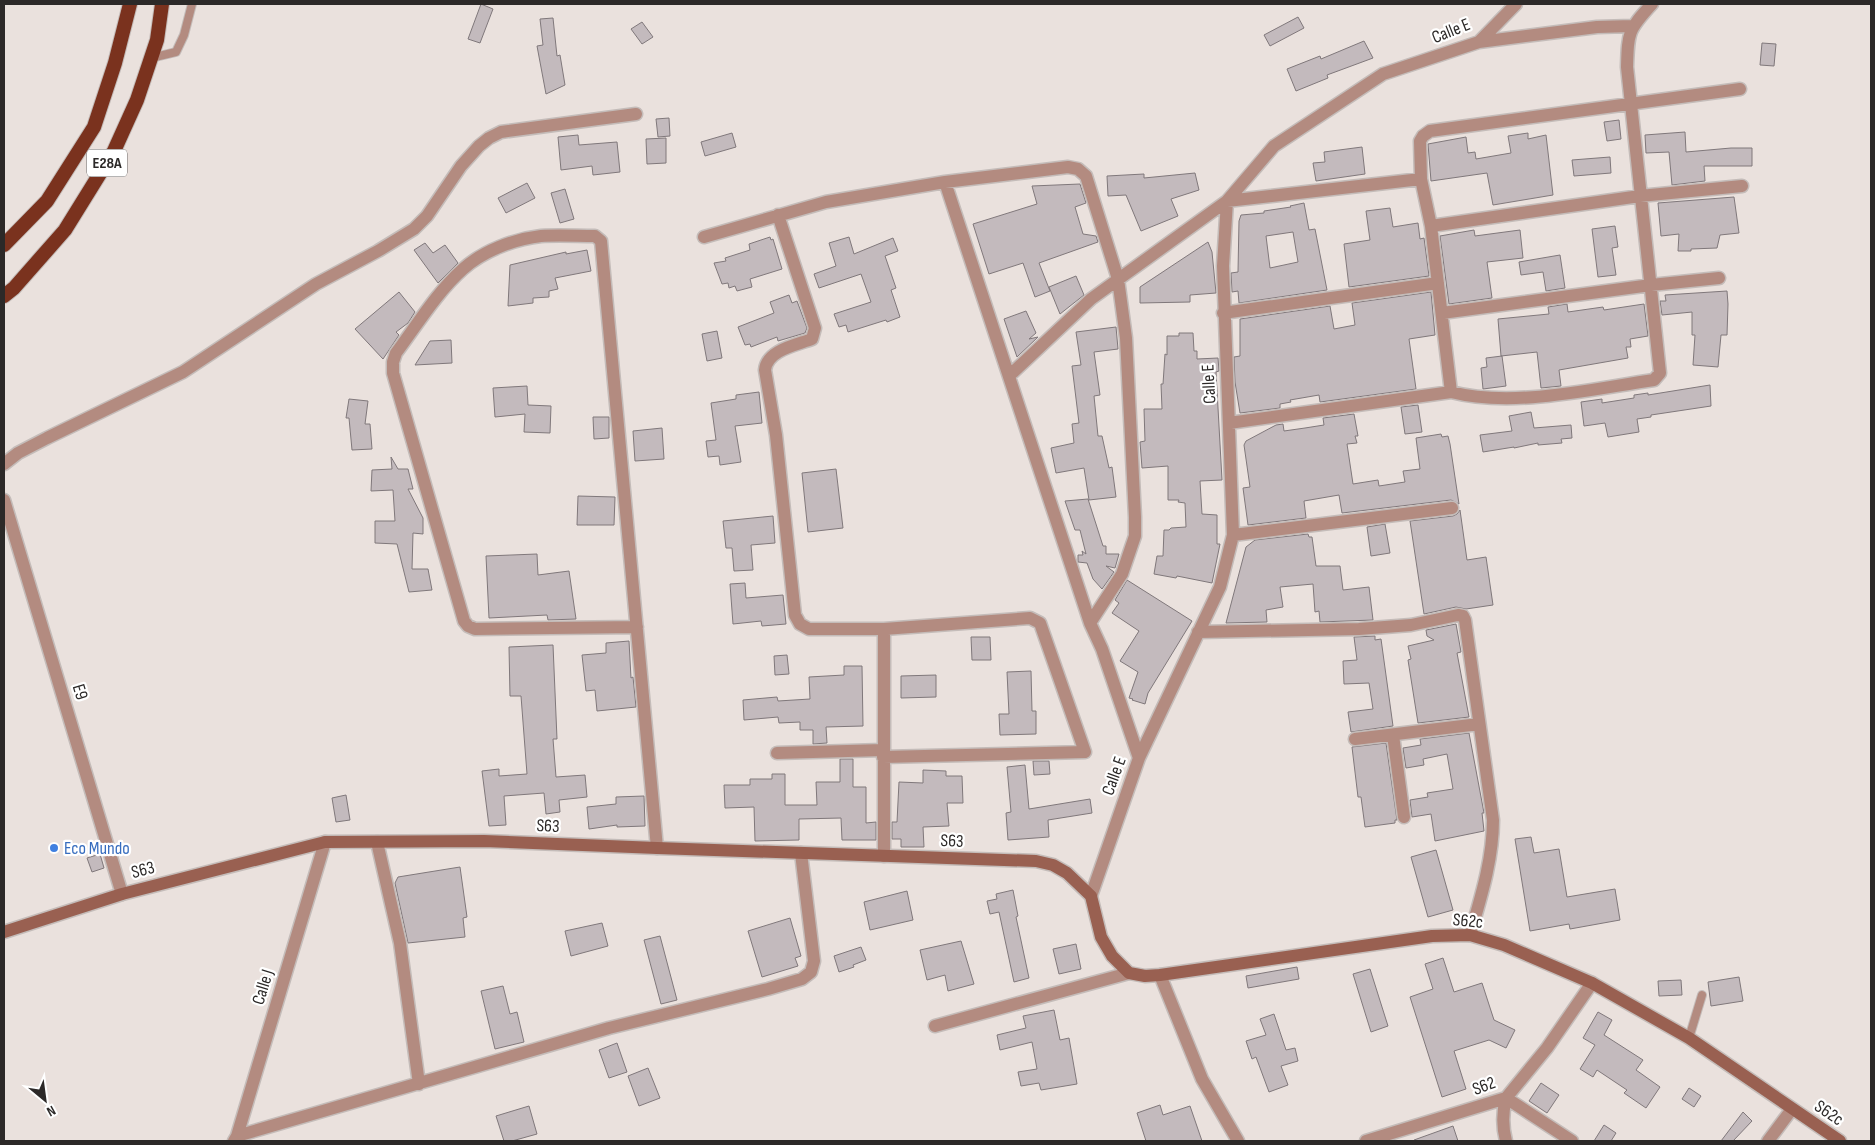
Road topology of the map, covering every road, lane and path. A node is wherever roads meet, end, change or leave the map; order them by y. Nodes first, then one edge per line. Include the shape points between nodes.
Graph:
1 (130, 4) edge
2 (162, 4) edge
3 (192, 4) edge
4 (1516, 4) edge
5 (1652, 4) edge
6 (1632, 26) junction
7 (1479, 42) junction
8 (150, 58) junction
9 (1740, 89) dead end
10 (1631, 103) junction
11 (636, 114) dead end
12 (1421, 179) junction
13 (945, 182) junction
14 (1742, 186) dead end
15 (1640, 196) junction
16 (1227, 201) junction
17 (778, 215) junction
18 (1432, 226) junction
19 (704, 237) dead end
20 (4, 245) edge
21 (1719, 278) dead end
22 (1118, 279) junction
23 (1438, 283) junction
24 (1651, 285) junction
25 (4, 296) edge
26 (1224, 313) junction
27 (1442, 313) junction
28 (1009, 376) junction
29 (1451, 392) junction
30 (1229, 423) junction
31 (4, 464) edge
32 (4, 500) edge
33 (1452, 508) dead end
34 (1233, 535) junction
35 (1090, 623) junction
36 (638, 627) junction
37 (884, 629) junction
38 (1198, 632) junction
39 (1479, 724) junction
40 (1393, 735) junction
41 (1355, 739) dead end
42 (777, 753) dead end
43 (883, 754) junction
44 (1139, 758) junction
45 (1404, 817) dead end
46 (324, 842) junction
47 (376, 842) junction
48 (657, 848) junction
49 (800, 853) junction
50 (884, 856) junction
51 (122, 894) junction
52 (1091, 896) junction
53 (4, 932) edge
54 (1470, 935) junction
55 (1129, 973) junction
56 (1160, 975) junction
57 (1592, 982) junction
58 (1702, 995) dead end
59 (935, 1026) dead end
60 (1689, 1038) junction
61 (419, 1084) junction
62 (1506, 1098) junction
63 (1792, 1109) junction
64 (235, 1138) edge
65 (1238, 1141) edge
66 (1366, 1141) edge
67 (1506, 1141) edge
68 (1572, 1141) edge
69 (1768, 1141) edge
70 (1840, 1141) edge

1 - 20 highway, E28A via 94,127 48,201
2 - 8 highway, E28A via 157,40
3 - 8 lane via 176,52
4 - 7 street, Calle E
5 - 6 street
6 - 7 street via 1596,27
6 - 10 street via 1627,67
7 - 16 street, Calle E via 1383,74 1274,146
8 - 25 highway, E28A via 137,100 114,151 64,230
9 - 10 street
10 - 12 street via 1430,132 1420,141
10 - 15 street
11 - 31 street via 501,132 489,138 461,166 427,216 414,229 316,284 183,372 47,438
12 - 16 street
12 - 18 street
13 - 17 street via 826,202
13 - 22 street via 1068,167 1078,169 1086,176
13 - 28 street
14 - 15 street
15 - 18 street
15 - 24 street
16 - 22 street
16 - 26 street, Calle E via 1222,266
17 - 19 street
17 - 37 street via 814,328 812,339 782,350 768,360 765,370 776,435 795,615 800,624 809,629
18 - 23 street
21 - 24 street
22 - 28 street via 1091,299
22 - 35 street via 1126,338 1135,536 1122,574
23 - 26 street
23 - 27 street
24 - 27 street
24 - 29 street via 1660,373 1654,380 1544,396 1502,398
26 - 30 street, Calle E
27 - 29 street
28 - 35 street
29 - 30 street
30 - 34 street, Calle E
32 - 51 street, E9
33 - 34 street
34 - 38 street, Calle E via 1220,587
35 - 44 street
36 - 36 street via 601,241 595,236 540,236 511,243 485,254 463,269 396,353 393,362 393,372 464,621 475,629
36 - 48 street
37 - 43 street
37 - 43 street via 1036,620 1040,623 1084,752
38 - 39 street via 1359,630 1462,616
38 - 44 street, Calle E
39 - 40 street
39 - 54 street via 1493,838 1484,888
40 - 41 street
40 - 45 street
42 - 43 street
43 - 50 street
44 - 52 street, Calle E
46 - 47 main road, S63
46 - 51 main road, S63
46 - 64 street, Calle J
47 - 48 main road, S63 via 484,840
47 - 61 street via 400,943
48 - 49 main road, S63
49 - 50 main road, S63
49 - 61 street via 814,961 810,972 802,979 609,1028
50 - 52 main road, S63 via 1036,861 1067,873
51 - 53 main road, S63
52 - 55 main road via 1101,937 1112,956
54 - 56 main road, S62c via 1432,936
54 - 57 main road, S62c via 1504,945
55 - 56 main road, S62c
55 - 59 street
56 - 65 street via 1202,1079
57 - 60 main road, S62c
57 - 62 street, S62 via 1547,1048
58 - 60 lane
60 - 63 main road, S62c
61 - 64 street
62 - 66 street, S62
62 - 67 street via 1502,1112
62 - 68 street
63 - 69 street
63 - 70 main road, S62c

